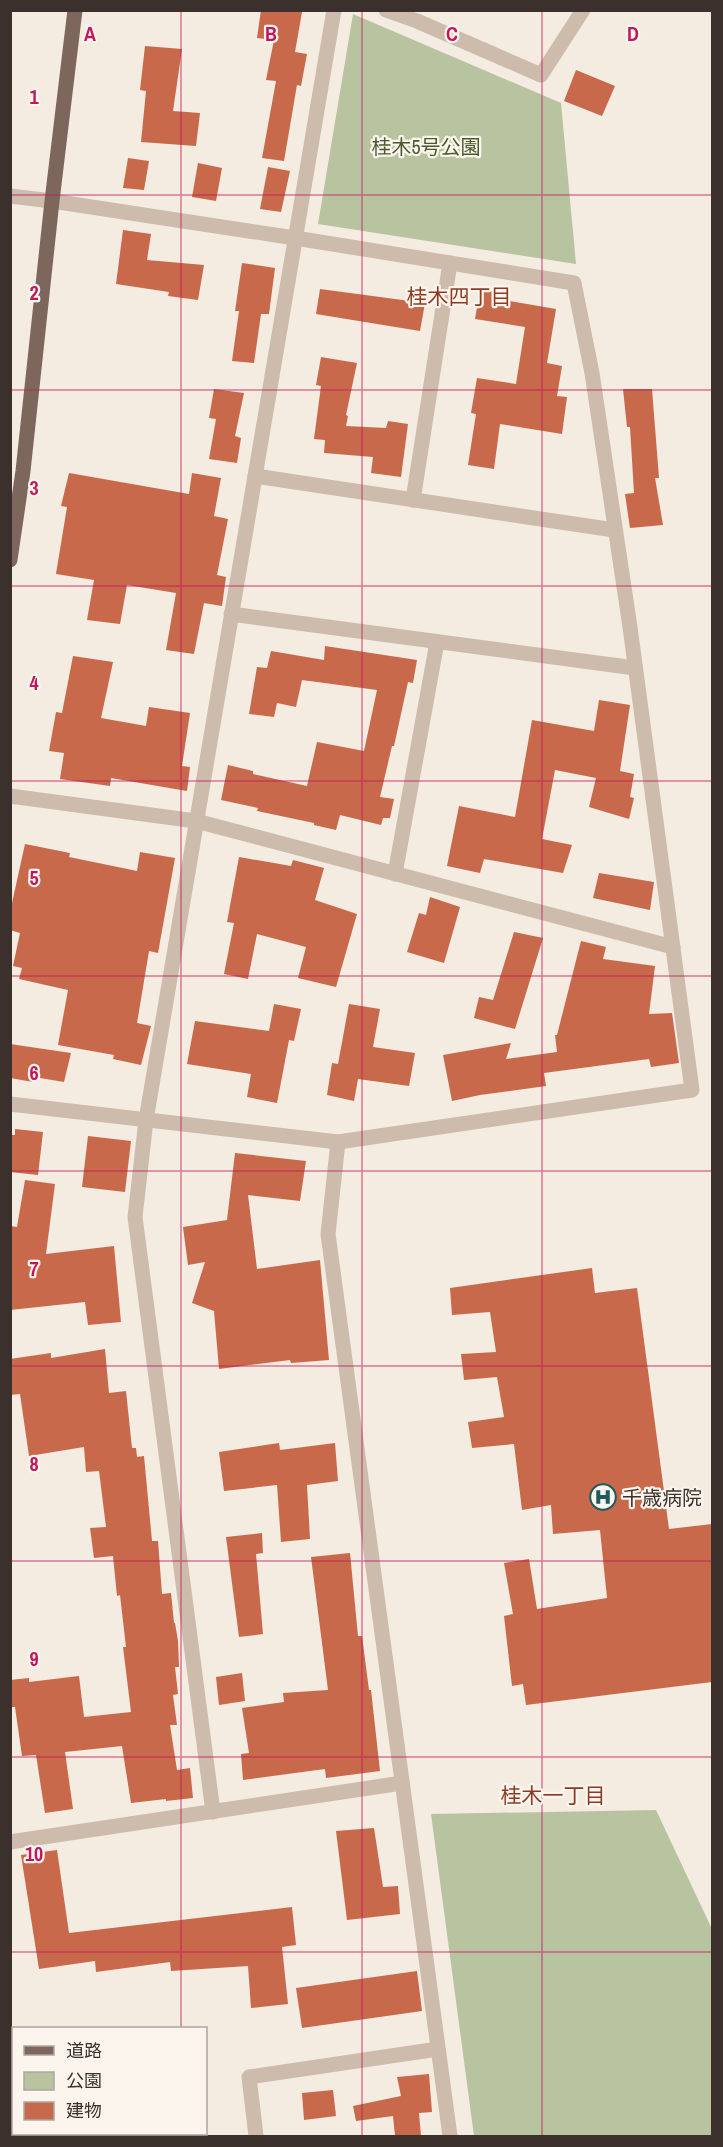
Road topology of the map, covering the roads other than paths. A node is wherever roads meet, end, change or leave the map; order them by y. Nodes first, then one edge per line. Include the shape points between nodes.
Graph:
1 (75, 10) edge
2 (333, 10) edge
3 (386, 10) edge
4 (583, 10) edge
5 (10, 196) edge
6 (52, 201) junction
7 (295, 238) junction
8 (450, 263) junction
9 (255, 476) junction
10 (413, 500) junction
11 (614, 530) junction
12 (10, 560) edge
13 (231, 614) junction
14 (437, 642) junction
15 (635, 668) junction
16 (10, 796) edge
17 (196, 821) junction
18 (395, 874) junction
19 (673, 947) junction
20 (10, 1104) edge
21 (146, 1120) junction
22 (338, 1142) junction
23 (402, 1783) junction
24 (213, 1812) junction
25 (10, 1842) edge
26 (438, 2049) junction
27 (256, 2136) edge
28 (450, 2136) edge

1 - 6 main road
2 - 7 street
3 - 4 street via 541,75
5 - 6 street
6 - 7 street
6 - 12 main road
7 - 8 street
7 - 9 street
8 - 10 street
8 - 11 street via 574,282 592,373
9 - 10 street
9 - 13 street
10 - 11 street
11 - 15 street
13 - 14 street
13 - 17 street
14 - 15 street
14 - 18 street
15 - 19 street
16 - 17 street
17 - 18 street
17 - 21 street
18 - 19 street
19 - 22 street via 692,1090
20 - 21 street
21 - 22 street
21 - 24 street via 135,1217
22 - 23 street via 328,1234
23 - 24 street
23 - 26 street
24 - 25 street
26 - 27 street via 249,2077
26 - 28 street

